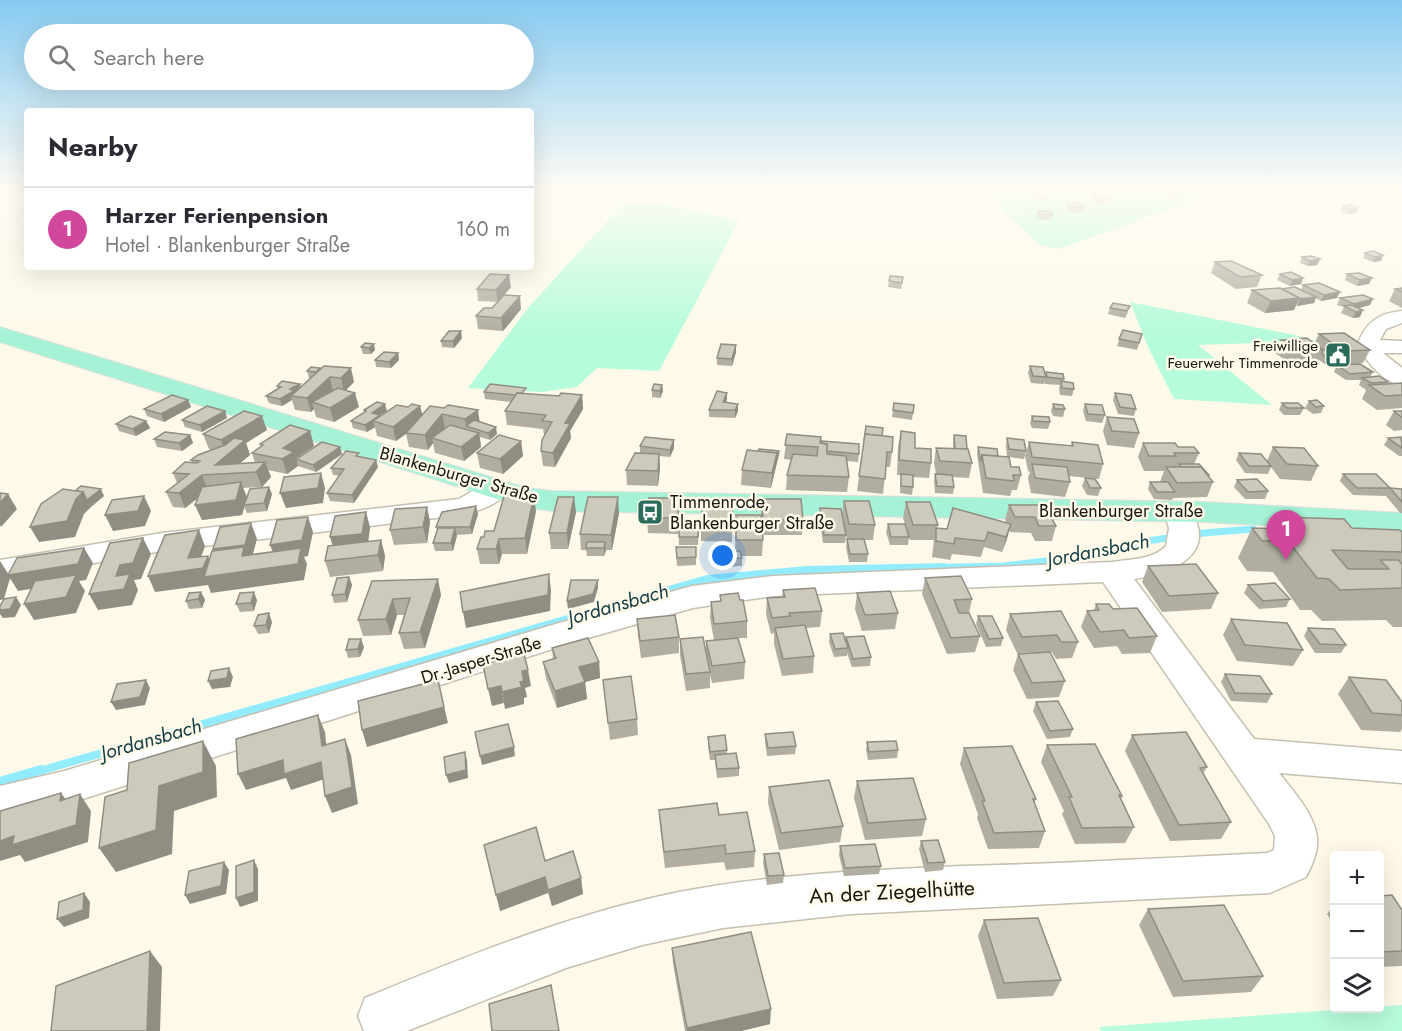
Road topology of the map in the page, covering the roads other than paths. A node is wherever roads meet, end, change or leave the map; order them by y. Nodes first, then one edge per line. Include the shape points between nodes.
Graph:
1 (1402, 317) edge
2 (0, 334) edge
3 (1368, 346) junction
4 (1402, 347) edge
5 (1402, 379) edge
6 (496, 489) junction
7 (1402, 523) edge
8 (1182, 526) junction
9 (0, 570) edge
10 (1112, 572) junction
11 (1243, 754) junction
12 (1402, 767) edge
13 (0, 804) edge
14 (383, 1016) dead end

1 - 3 street via 1379,323 1371,332
2 - 6 main road, Blankenburger Straße
3 - 4 street
3 - 5 street via 1378,361
6 - 8 main road, Blankenburger Straße via 532,498 586,503
6 - 9 street via 475,503 460,507 202,536
7 - 8 main road, Blankenburger Straße via 1253,513
8 - 10 street, Dr.-Jasper-Straße via 1169,559
10 - 11 street, An der Ziegelhütte
10 - 13 street, Dr.-Jasper-Straße via 773,586 692,597 64,788
11 - 12 street
11 - 14 street, An der Ziegelhütte via 1295,832 1298,848 1291,863 1270,873 887,890 691,913 599,935 492,970

